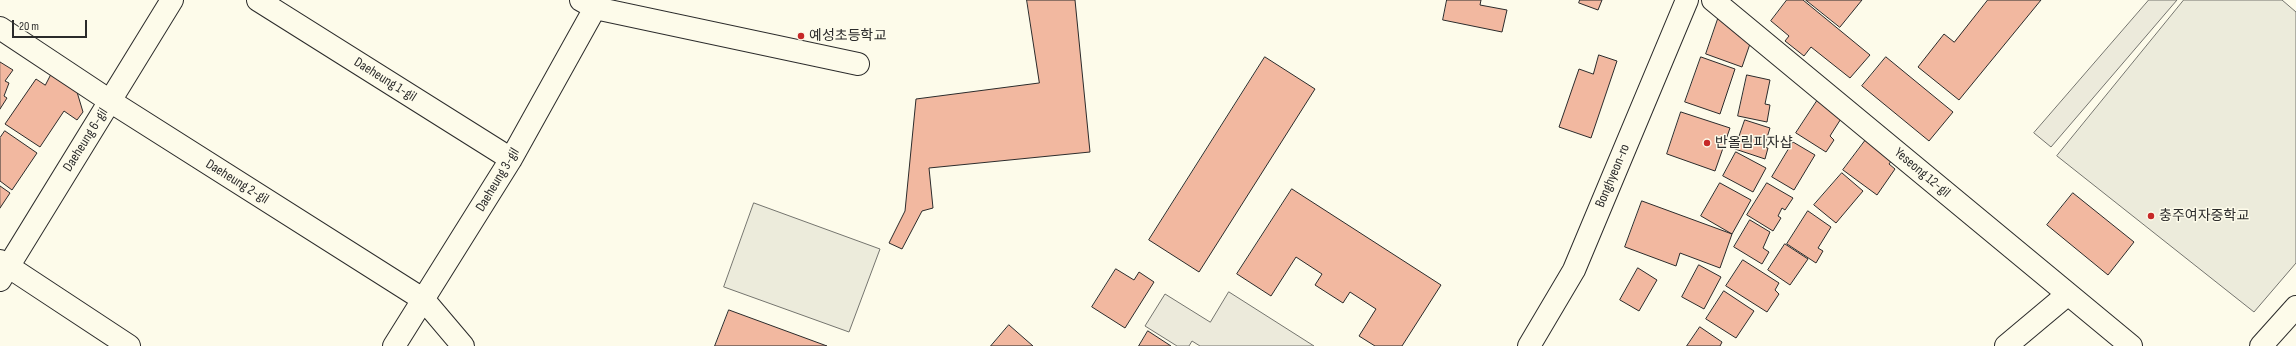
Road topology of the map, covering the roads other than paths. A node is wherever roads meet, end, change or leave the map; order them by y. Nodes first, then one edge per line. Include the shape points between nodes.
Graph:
1 (172, 0) edge
2 (258, 0) edge
3 (1687, 0) edge
4 (1713, 0) edge
5 (588, 4) edge
6 (0, 28) edge
7 (858, 64) dead end
8 (110, 101) junction
9 (511, 159) junction
10 (3, 269) edge
11 (2068, 294) junction
12 (424, 300) junction
13 (2296, 307) edge
14 (129, 346) edge
15 (394, 346) edge
16 (463, 346) edge
17 (1529, 346) edge
18 (2006, 346) edge
19 (2131, 346) edge
20 (2261, 346) edge

1 - 8 street, Daeheung 6-gil
2 - 9 street, Daeheung 1-gil
3 - 17 street, Bonghyeon-ro via 1574,270
4 - 11 street, Yeseong 12-gil
5 - 7 street
5 - 9 street, Daeheung 3-gil
6 - 8 street, Daeheung 2-gil
8 - 10 street, Daeheung 6-gil
8 - 12 street, Daeheung 2-gil
9 - 12 street, Daeheung 3-gil
10 - 14 street
11 - 18 street
11 - 19 street, Yeseong 12-gil
12 - 15 street, Daeheung 3-gil
12 - 16 street, Daeheung 2-gil
13 - 20 street

